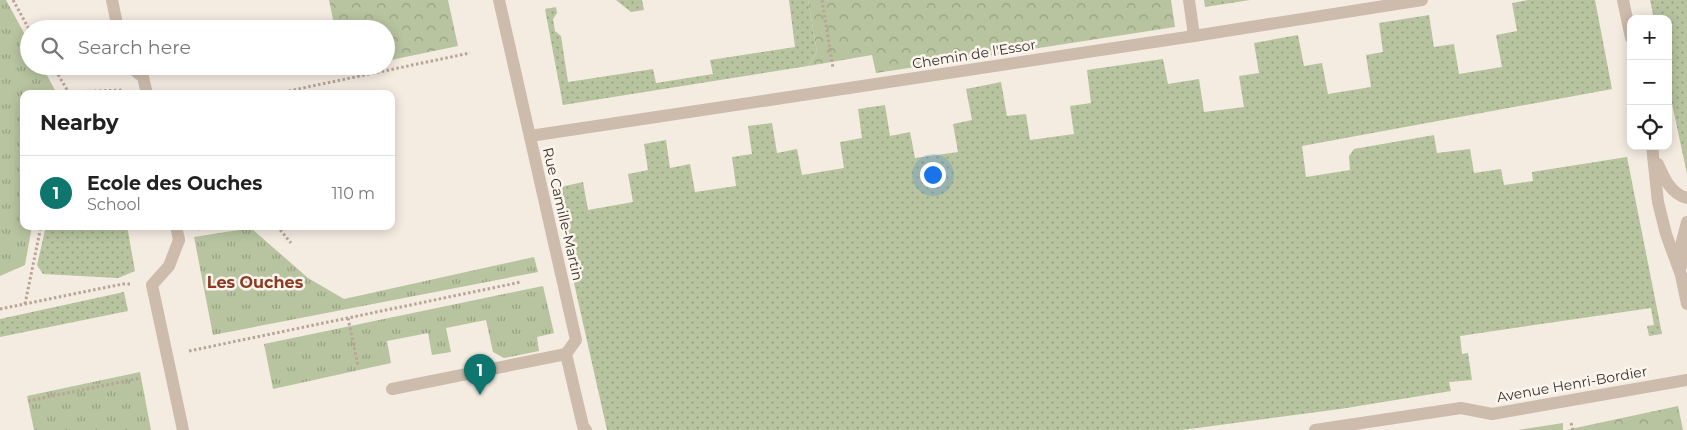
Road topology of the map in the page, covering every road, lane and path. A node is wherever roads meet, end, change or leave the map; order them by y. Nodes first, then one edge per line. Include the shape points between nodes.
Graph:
1 (13, 0) edge
2 (112, 0) edge
3 (499, 0) edge
4 (822, 0) edge
5 (1189, 0) edge
6 (1422, 0) edge
7 (1623, 0) edge
8 (1627, 19) edge
9 (24, 20) edge
10 (116, 20) edge
11 (1194, 36) junction
12 (470, 52) dead end
13 (395, 68) edge
14 (58, 75) edge
15 (140, 75) edge
16 (363, 75) edge
17 (67, 90) edge
18 (146, 90) edge
19 (293, 90) edge
20 (837, 90) junction
21 (530, 136) junction
22 (1653, 150) edge
23 (1687, 198) edge
24 (1687, 222) edge
25 (40, 230) edge
26 (177, 230) edge
27 (280, 230) edge
28 (291, 243) dead end
29 (1681, 275) junction
30 (521, 282) dead end
31 (152, 285) junction
32 (25, 304) junction
33 (1687, 304) edge
34 (0, 309) edge
35 (348, 318) junction
36 (566, 354) junction
37 (167, 356) junction
38 (358, 366) dead end
39 (141, 378) dead end
40 (1687, 380) edge
41 (392, 389) dead end
42 (28, 401) dead end
43 (183, 430) edge
44 (586, 430) edge
45 (1315, 430) edge

1 - 9 path
2 - 10 street
3 - 21 street, Rue Camille-Martin
4 - 20 path
5 - 11 street
6 - 11 street, Chemin de l'Essor
7 - 8 street
11 - 20 street, Chemin de l'Essor
12 - 13 path
14 - 17 path
15 - 18 street
16 - 19 path
20 - 21 street, Chemin de l'Essor
21 - 36 street, Rue Camille-Martin via 576,340
22 - 23 street via 1673,191
22 - 29 street via 1658,202
24 - 29 street via 1681,245
25 - 32 path
26 - 31 street via 179,240 169,266
27 - 28 path
29 - 33 street
30 - 35 path
31 - 32 path via 123,284
31 - 37 street
32 - 34 path
35 - 37 path
35 - 38 path
36 - 41 street
36 - 44 street via 582,426
37 - 43 street
39 - 42 path
40 - 45 street, Avenue Henri-Bordier via 1492,414 1460,408

